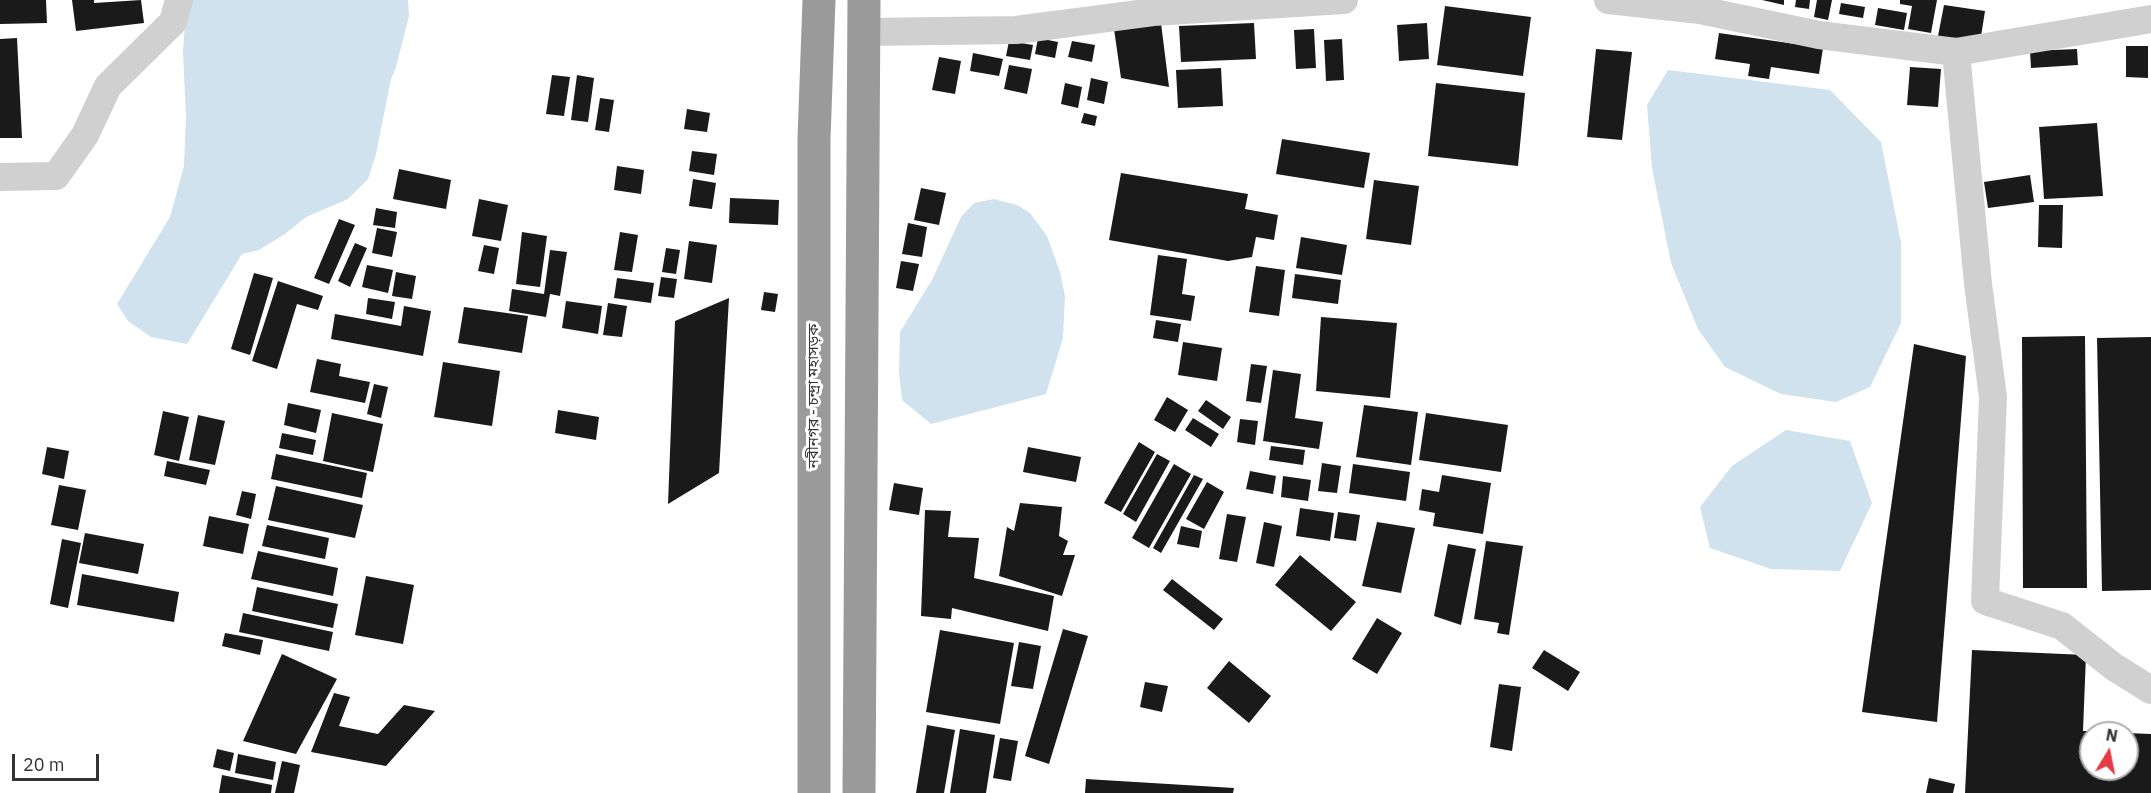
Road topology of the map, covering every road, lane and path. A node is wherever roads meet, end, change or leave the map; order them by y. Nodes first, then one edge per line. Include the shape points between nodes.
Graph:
1 (179, 0) edge
2 (819, 0) edge
3 (1344, 0) edge
4 (1608, 0) edge
5 (864, 16) edge
6 (2151, 19) edge
7 (1956, 52) junction
8 (0, 177) edge
9 (2151, 690) edge
10 (814, 793) edge
11 (859, 793) edge

1 - 8 street via 173,22 108,86 85,135 56,176
2 - 10 highway, নবীনগর - চন্দ্রা মহাসড়ক via 814,139
3 - 5 street via 1153,12 1016,30
4 - 7 street via 1700,10 1819,35
5 - 11 highway
6 - 7 street
7 - 9 street via 1993,397 1985,601 2062,626

